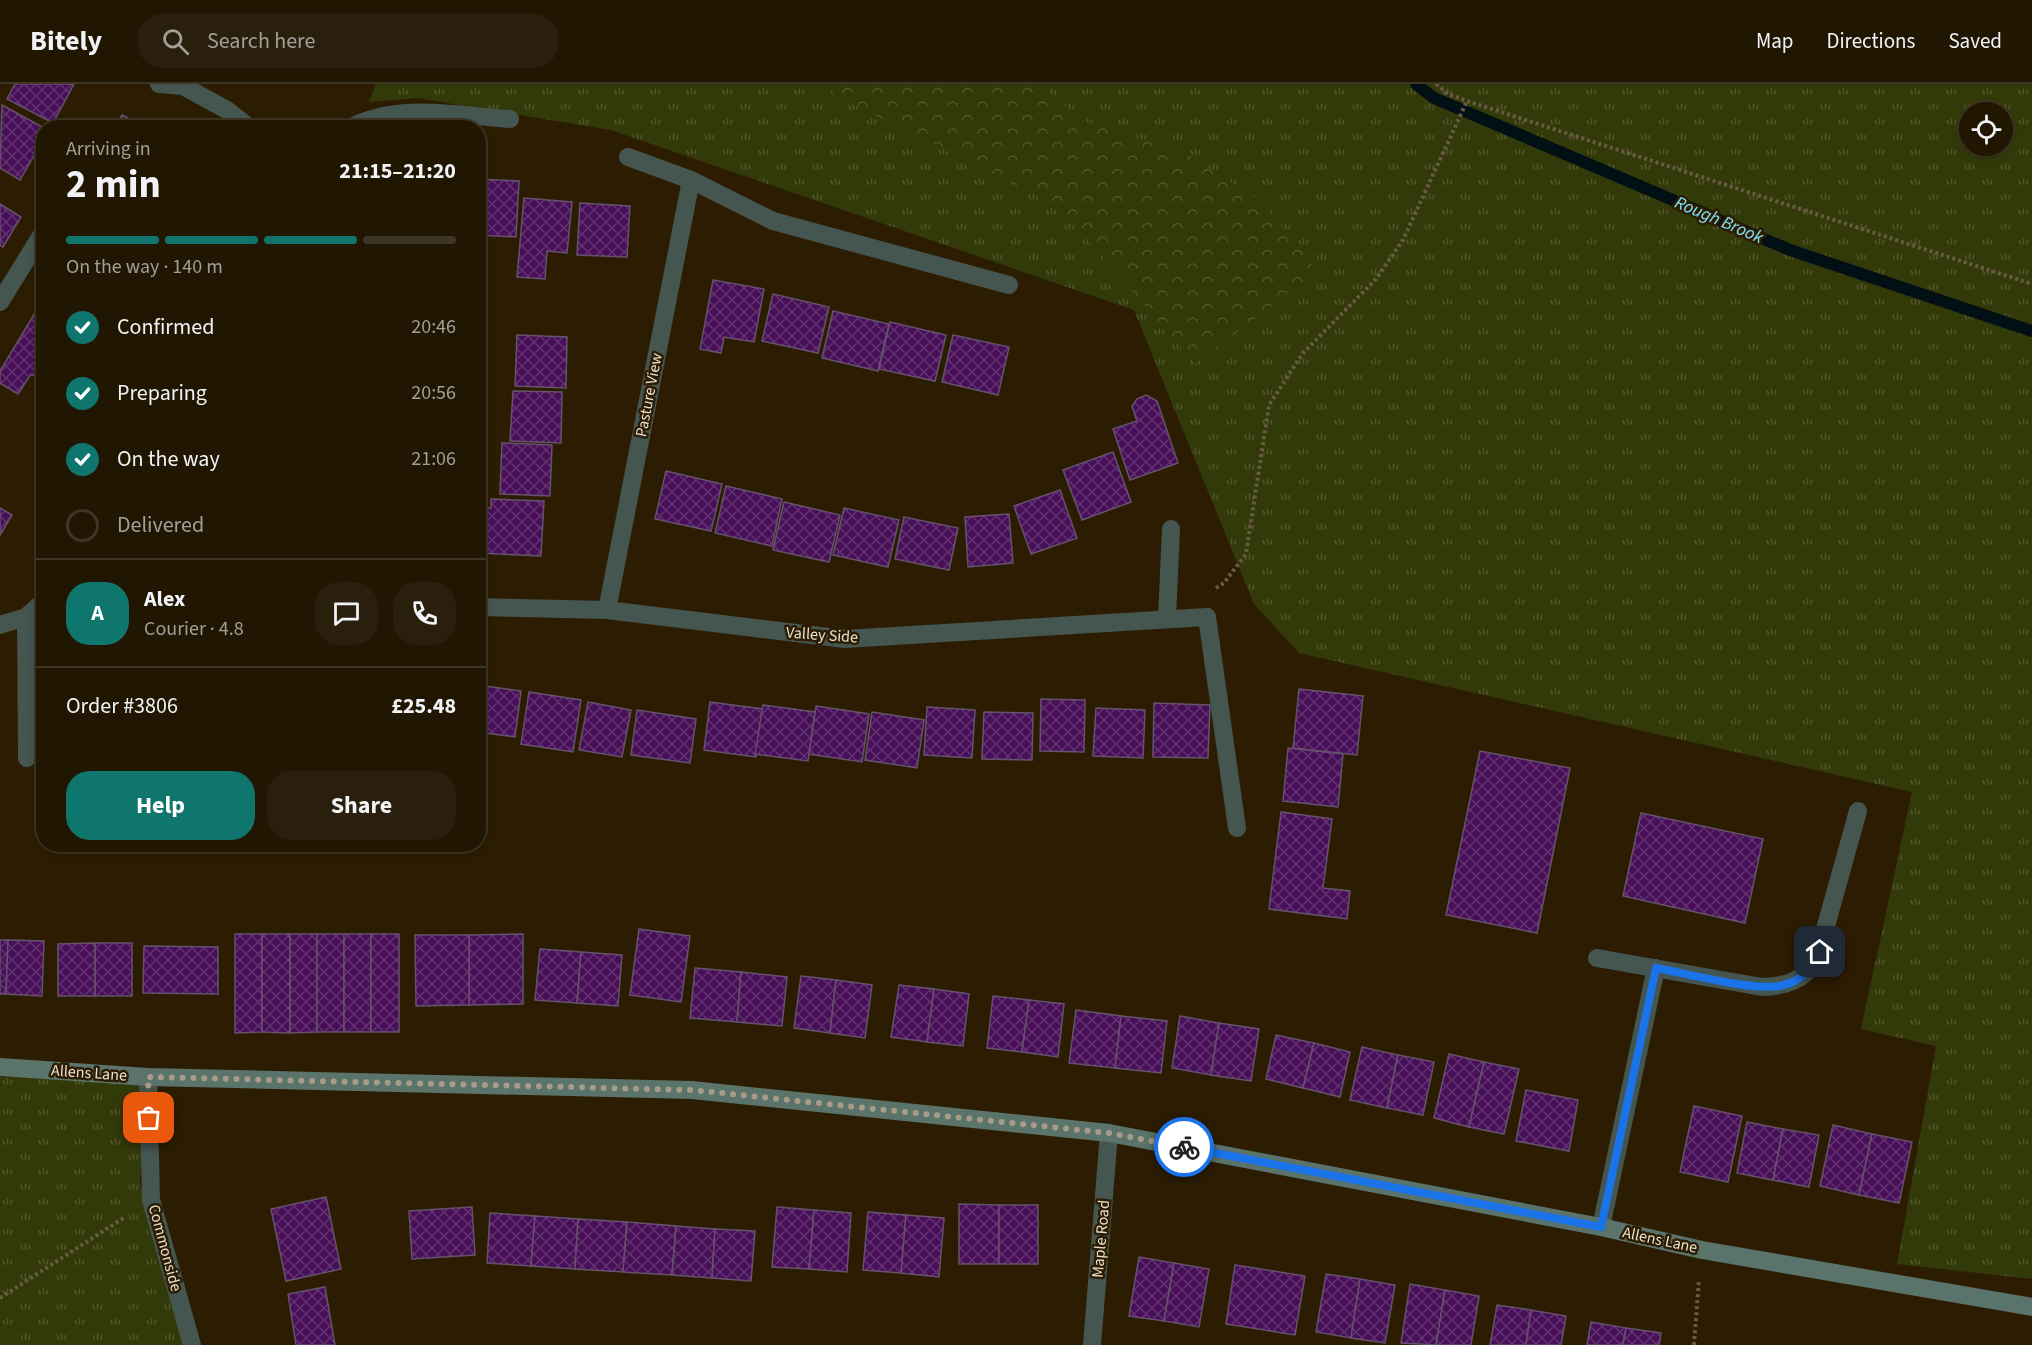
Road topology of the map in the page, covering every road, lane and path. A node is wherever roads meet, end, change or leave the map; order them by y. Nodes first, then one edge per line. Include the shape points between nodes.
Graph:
1 (159, 84) edge
2 (1436, 84) edge
3 (1467, 101) junction
4 (510, 119) dead end
5 (240, 120) edge
6 (371, 120) edge
7 (628, 157) dead end
8 (691, 180) junction
9 (36, 257) edge
10 (2032, 284) edge
11 (1009, 285) dead end
12 (0, 302) edge
13 (1171, 529) dead end
14 (1214, 589) dead end
15 (486, 607) edge
16 (36, 608) edge
17 (607, 610) junction
18 (26, 617) junction
19 (1167, 618) junction
20 (0, 624) edge
21 (27, 758) dead end
22 (1858, 811) dead end
23 (1238, 828) dead end
24 (1597, 958) dead end
25 (1656, 968) junction
26 (0, 1067) edge
27 (148, 1077) junction
28 (1109, 1133) junction
29 (151, 1200) junction
30 (1601, 1227) junction
31 (1702, 1250) junction
32 (0, 1298) edge
33 (2032, 1307) edge
34 (192, 1345) edge
35 (1092, 1345) edge
36 (1694, 1345) edge

1 - 5 street via 183,86
2 - 3 path
3 - 10 path
3 - 14 path via 1403,240 1376,279 1303,353 1269,405 1246,554 1224,583
4 - 6 street via 409,112
7 - 8 street
8 - 11 street via 773,221
8 - 17 street, Pasture View
9 - 12 street
13 - 19 street
15 - 17 street, Valley Side
16 - 18 street
17 - 19 street, Valley Side via 846,639
18 - 20 street
18 - 21 street
19 - 23 street, Valley Side via 1207,616
22 - 25 street via 1820,952 1799,979 1782,986 1762,987
24 - 25 street
25 - 30 street
26 - 27 street, Allens Lane
27 - 28 street, Allens Lane via 692,1090
27 - 29 street, Commonside
28 - 30 street, Allens Lane
28 - 35 street, Maple Road
29 - 32 path
29 - 34 street, Commonside
30 - 31 street, Allens Lane
31 - 33 street, Allens Lane
31 - 36 path

